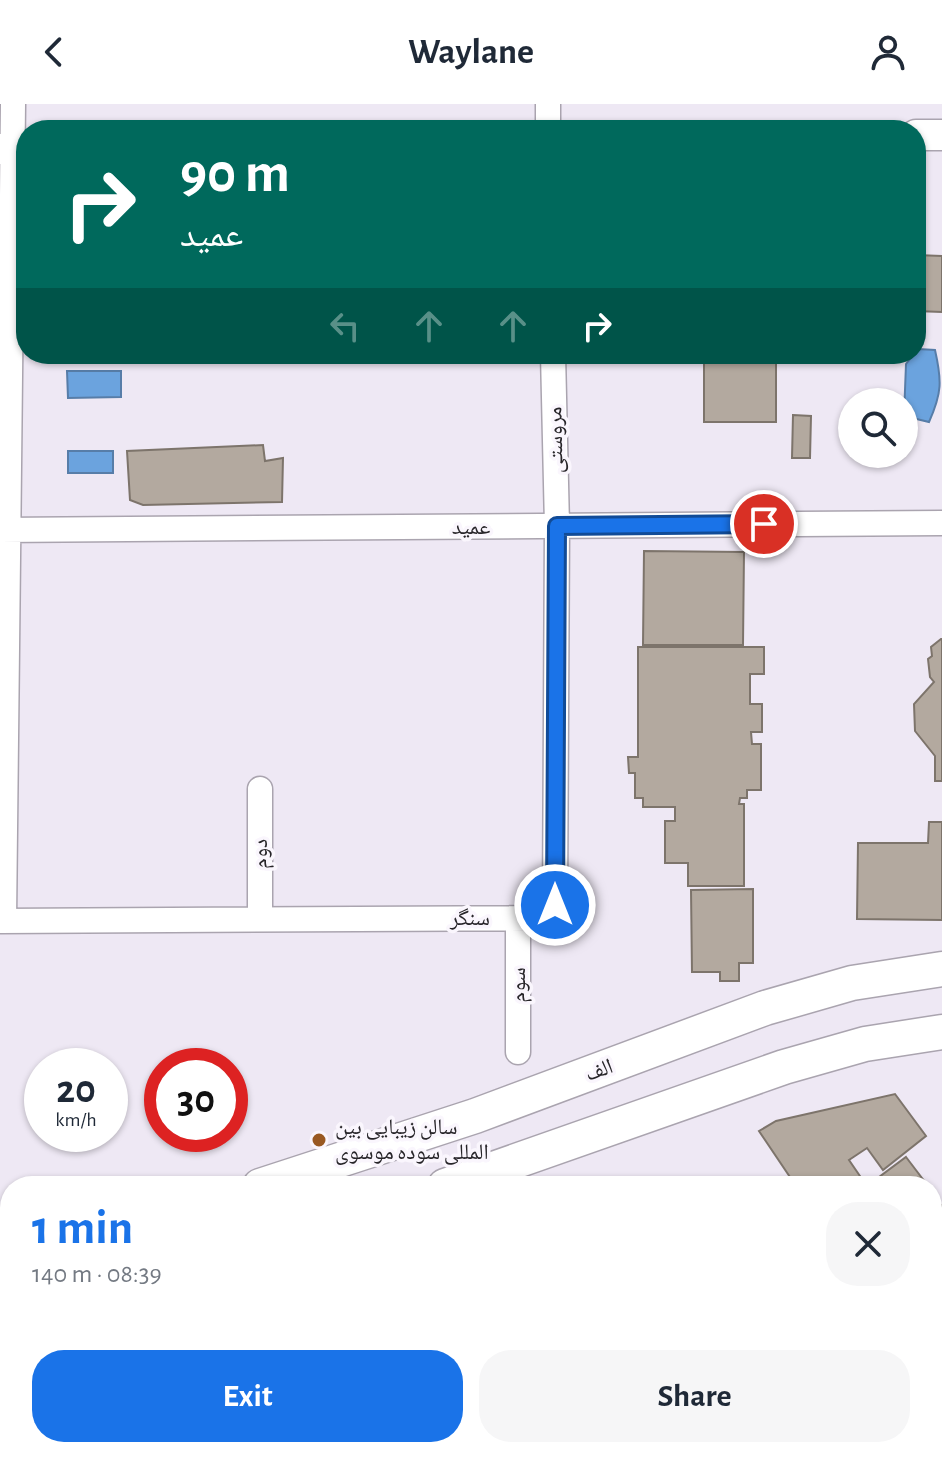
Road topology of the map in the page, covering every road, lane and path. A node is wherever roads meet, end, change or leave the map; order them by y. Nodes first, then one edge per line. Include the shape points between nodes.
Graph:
1 (13, 104) edge
2 (13, 149) edge
3 (553, 364) edge
4 (942, 523) edge
5 (557, 526) junction
6 (3, 530) edge
7 (260, 789) dead end
8 (260, 918) junction
9 (518, 918) junction
10 (2, 921) edge
11 (942, 969) edge
12 (942, 1032) edge
13 (518, 1052) dead end
14 (291, 1176) edge
15 (473, 1176) edge

1 - 2 street
2 - 6 street
3 - 5 street, مروستی
4 - 5 street, عمید
5 - 6 street, عمید
5 - 9 street, سنگر via 555,905 550,915
6 - 10 street
7 - 8 street, دوم
8 - 9 street, سنگر
8 - 10 street, سنگر
9 - 13 street, سوم
11 - 14 main road, الف via 852,983 765,1008 475,1116
12 - 15 main road via 865,1044 784,1067

